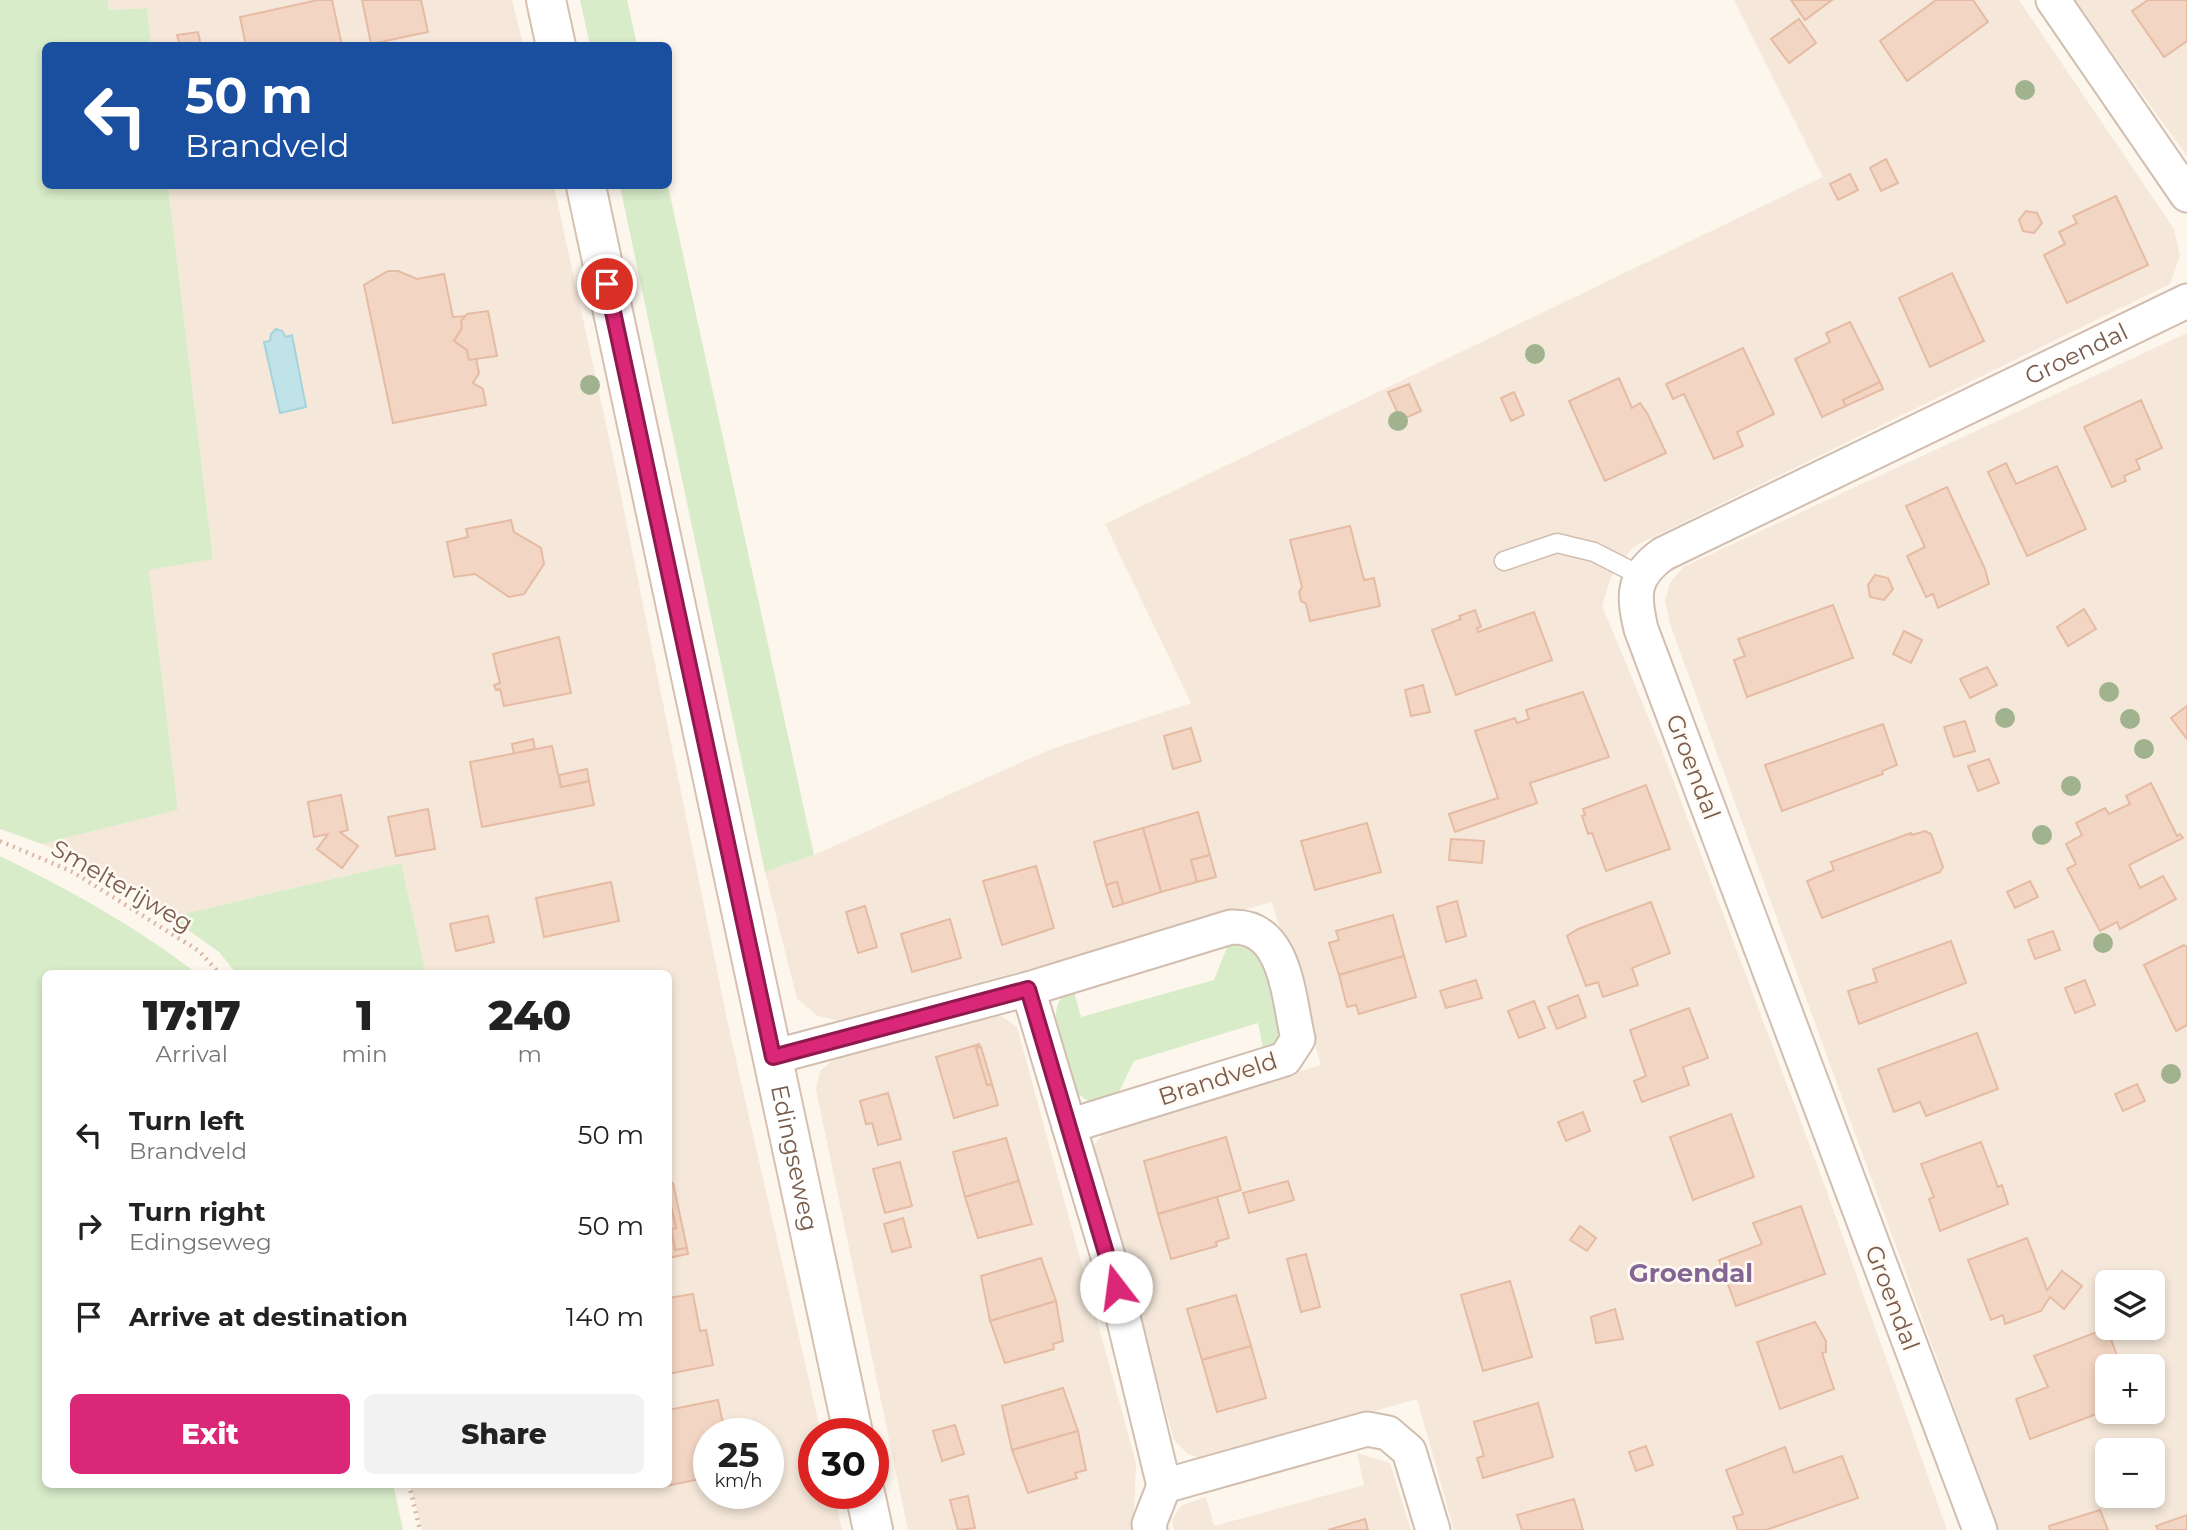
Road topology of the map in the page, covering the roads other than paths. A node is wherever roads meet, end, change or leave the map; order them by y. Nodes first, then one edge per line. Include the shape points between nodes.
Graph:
1 (546, 0) edge
2 (2053, 0) edge
3 (555, 42) edge
4 (587, 189) edge
5 (2187, 195) edge
6 (2187, 301) edge
7 (1504, 562) dead end
8 (1641, 576) junction
9 (1028, 989) junction
10 (773, 1057) junction
11 (1069, 1126) junction
12 (850, 1418) edge
13 (1164, 1486) junction
14 (868, 1509) edge
15 (873, 1530) edge
16 (1150, 1530) edge
17 (1433, 1530) edge
18 (1980, 1530) edge

1 - 3 main road
2 - 5 street
4 - 10 main road, Edingseweg
6 - 8 street, Groendal via 1663,554
7 - 8 lane via 1558,543 1594,552
8 - 18 street, Groendal via 1634,599 1641,629
9 - 10 street, Brandveld
9 - 11 street
9 - 11 street, Brandveld via 1231,927 1256,931 1277,952 1298,1039 1285,1059
10 - 12 main road, Edingseweg
11 - 13 street via 1111,1268
13 - 16 street
13 - 17 street via 1367,1429 1388,1433 1409,1451
14 - 15 main road

